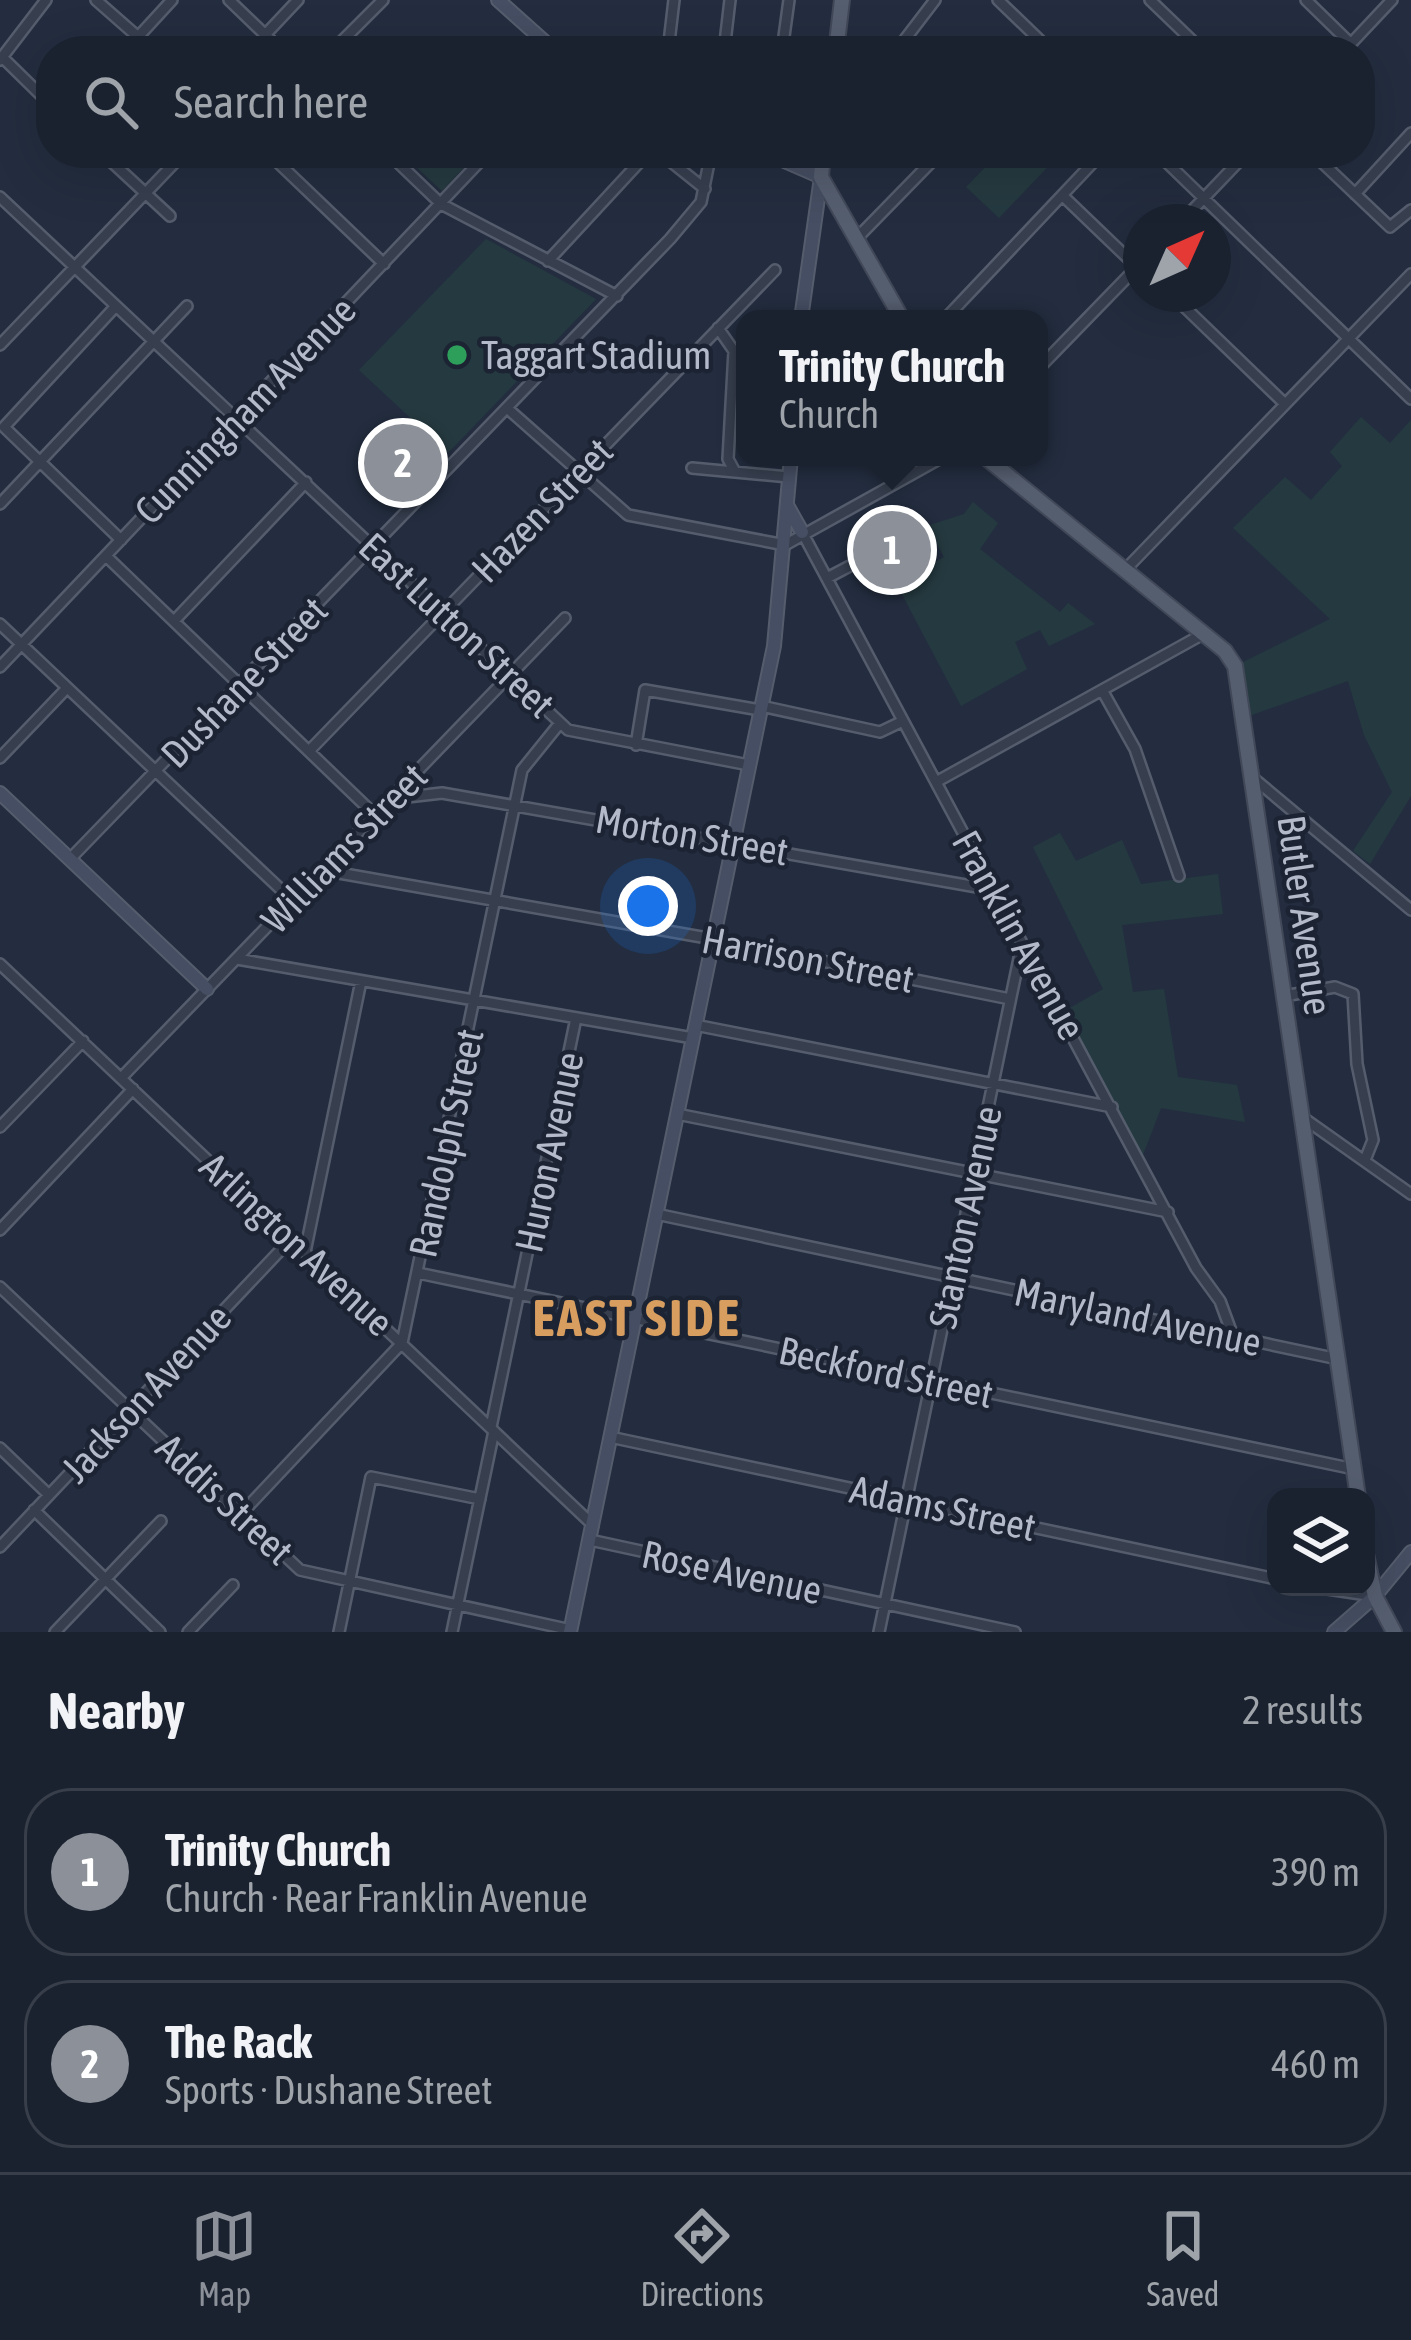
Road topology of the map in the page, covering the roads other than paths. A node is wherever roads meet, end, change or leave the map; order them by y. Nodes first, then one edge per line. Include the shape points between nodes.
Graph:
1 (96, 0) edge
2 (172, 0) edge
3 (229, 0) edge
4 (298, 0) edge
5 (383, 0) edge
6 (498, 0) edge
7 (674, 0) edge
8 (730, 0) edge
9 (789, 0) edge
10 (842, 0) edge
11 (935, 0) edge
12 (998, 0) edge
13 (1150, 0) edge
14 (1306, 0) edge
15 (1392, 0) edge
16 (40, 2) edge
17 (265, 35) joint
18 (137, 36) edge
19 (139, 36) edge
20 (347, 36) edge
21 (538, 36) edge
22 (670, 36) edge
23 (726, 36) edge
24 (784, 36) edge
25 (838, 36) edge
26 (907, 36) edge
27 (1033, 36) edge
28 (1187, 36) edge
29 (1337, 36) edge
30 (1358, 36) edge
31 (1, 58) edge
32 (36, 91) edge
33 (1411, 133) edge
34 (118, 168) edge
35 (170, 168) edge
36 (284, 168) edge
37 (404, 168) edge
38 (474, 168) edge
39 (634, 168) edge
40 (679, 168) edge
41 (708, 168) edge
42 (801, 168) edge
43 (822, 168) edge
44 (925, 168) edge
45 (1088, 168) edge
46 (1172, 168) edge
47 (1232, 168) edge
48 (1328, 168) edge
49 (821, 177) junction
50 (705, 189) junction
51 (146, 194) junction
52 (1355, 194) junction
53 (1063, 196) junction
54 (0, 197) edge
55 (1203, 198) junction
56 (441, 204) junction
57 (1197, 204) edge
58 (841, 206) junction
59 (1411, 210) edge
60 (815, 214) junction
61 (170, 216) dead end
62 (858, 237) junction
63 (1123, 250) edge
64 (548, 261) junction
65 (384, 265) junction
66 (75, 268) junction
67 (775, 270) dead end
68 (1411, 274) edge
69 (1123, 282) edge
70 (617, 296) junction
71 (187, 305) dead end
72 (116, 306) junction
73 (802, 310) edge
74 (897, 310) edge
75 (954, 310) edge
76 (1190, 312) edge
77 (718, 328) junction
78 (1348, 339) junction
79 (154, 341) junction
80 (0, 345) edge
81 (1048, 359) edge
82 (1411, 399) edge
83 (1285, 404) junction
84 (508, 409) junction
85 (237, 418) junction
86 (40, 462) junction
87 (790, 466) edge
88 (927, 466) edge
89 (996, 466) edge
90 (692, 468) dead end
91 (734, 470) junction
92 (576, 473) junction
93 (790, 477) junction
94 (306, 482) junction
95 (0, 504) edge
96 (788, 506) junction
97 (920, 529) dead end
98 (802, 532) junction
99 (121, 540) junction
100 (785, 544) junction
101 (375, 548) junction
102 (106, 556) junction
103 (1124, 571) junction
104 (826, 578) junction
105 (443, 613) junction
106 (565, 618) dead end
107 (174, 621) junction
108 (0, 623) edge
109 (1203, 634) junction
110 (22, 644) junction
111 (0, 667) edge
112 (509, 675) junction
113 (241, 685) junction
114 (67, 688) junction
115 (1102, 691) junction
116 (761, 708) junction
117 (903, 721) junction
118 (560, 723) junction
119 (636, 745) junction
120 (310, 750) junction
121 (0, 758) edge
122 (749, 764) junction
123 (156, 772) junction
124 (1252, 777) junction
125 (936, 782) junction
126 (0, 793) edge
127 (390, 799) junction
128 (516, 804) junction
129 (375, 814) junction
130 (734, 841) junction
131 (70, 860) junction
132 (322, 870) junction
133 (1179, 876) dead end
134 (994, 890) junction
135 (293, 902) junction
136 (496, 902) junction
137 (1411, 910) edge
138 (713, 939) junction
139 (1023, 943) junction
140 (237, 959) junction
141 (0, 964) edge
142 (361, 981) junction
143 (207, 989) junction
144 (1284, 996) junction
145 (1010, 999) junction
146 (476, 1000) junction
147 (576, 1018) junction
148 (694, 1032) junction
149 (83, 1041) junction
150 (122, 1077) junction
151 (992, 1084) junction
152 (133, 1089) junction
153 (1112, 1107) junction
154 (677, 1114) junction
155 (1302, 1118) junction
156 (0, 1126) edge
157 (1365, 1160) junction
158 (974, 1173) junction
159 (1411, 1194) edge
160 (1168, 1212) junction
161 (656, 1214) junction
162 (0, 1230) edge
163 (291, 1238) junction
164 (305, 1252) junction
165 (418, 1273) junction
166 (952, 1277) junction
167 (0, 1287) edge
168 (519, 1294) junction
169 (634, 1319) junction
170 (1234, 1339) junction
171 (402, 1343) junction
172 (1338, 1359) junction
173 (930, 1382) junction
174 (129, 1410) junction
175 (492, 1429) junction
176 (610, 1438) junction
177 (0, 1448) edge
178 (1354, 1469) junction
179 (1357, 1488) edge
180 (49, 1495) junction
181 (480, 1499) junction
182 (907, 1501) junction
183 (34, 1510) junction
184 (240, 1515) junction
185 (161, 1521) dead end
186 (593, 1525) junction
187 (590, 1540) junction
188 (0, 1546) edge
189 (1411, 1552) edge
190 (1267, 1577) edge
191 (105, 1580) junction
192 (348, 1582) junction
193 (233, 1585) dead end
194 (1375, 1596) junction
195 (885, 1604) junction
196 (458, 1606) junction
197 (571, 1631) edge
198 (55, 1632) edge
199 (160, 1632) edge
200 (188, 1632) edge
201 (339, 1632) edge
202 (452, 1632) edge
203 (879, 1632) edge
204 (1016, 1632) edge
205 (1334, 1632) edge
206 (1394, 1632) edge

1 - 18 street
2 - 19 street
3 - 17 street
4 - 17 street
5 - 20 street
6 - 21 main road
7 - 22 street
8 - 23 street
9 - 24 street
10 - 25 main road
11 - 26 street
12 - 27 street
13 - 28 street
14 - 29 street
15 - 30 street
16 - 31 street
31 - 32 street
33 - 52 street
34 - 51 street
35 - 51 street
36 - 65 street
37 - 56 street
38 - 56 street, Cunningham Avenue
39 - 64 street
40 - 50 street
41 - 50 street
42 - 49 main road
43 - 49 main road
44 - 62 street
45 - 53 street
46 - 55 street
47 - 55 street
48 - 52 street
49 - 58 main road
49 - 60 main road
50 - 70 street, Dushane Street via 698,208
51 - 61 street
51 - 66 street
52 - 59 street via 1390,227
53 - 63 street
53 - 75 street
54 - 66 street, East Lutton Street
55 - 57 street
55 - 78 street
56 - 64 street
56 - 65 street, Cunningham Avenue
58 - 60 main road
58 - 62 main road
60 - 73 main road
62 - 74 main road
64 - 70 street
65 - 85 street, Cunningham Avenue
66 - 72 street, East Lutton Street
66 - 80 street
67 - 77 street, Hazen Street
68 - 78 street
69 - 81 street
70 - 84 street, Dushane Street
71 - 79 street
72 - 79 street, East Lutton Street
72 - 86 street via 4,427
76 - 83 street
77 - 91 street via 734,351
77 - 92 street, Hazen Street
78 - 82 street
78 - 83 street
79 - 85 street, East Lutton Street
79 - 86 street
83 - 103 street
84 - 92 street
84 - 101 street, Dushane Street
85 - 94 street, East Lutton Street
85 - 99 street, Cunningham Avenue
86 - 95 street
86 - 99 street
87 - 93 main road
88 - 98 street
89 - 103 main road, Butler Avenue
90 - 91 street
91 - 93 street
92 - 100 street via 628,515
92 - 105 street, Hazen Street
93 - 96 main road
94 - 101 street, East Lutton Street
94 - 107 street
96 - 98 main road
96 - 100 main road
97 - 104 street
98 - 100 street
98 - 104 street, Franklin Avenue
99 - 102 street, Cunningham Avenue
100 - 116 main road
101 - 105 street, East Lutton Street
101 - 113 street, Dushane Street
102 - 107 street
102 - 110 street, Cunningham Avenue
103 - 109 main road, Butler Avenue
104 - 117 street, Franklin Avenue
105 - 112 street, East Lutton Street
105 - 120 street, Hazen Street
106 - 112 street, Williams Street
107 - 113 street
108 - 110 street
109 - 115 street
109 - 124 main road, Butler Avenue via 1234,666
110 - 111 street, Cunningham Avenue
110 - 114 street
112 - 118 street, East Lutton Street
112 - 127 street, Williams Street
113 - 120 street
113 - 123 street, Dushane Street
114 - 121 street
114 - 123 street
115 - 125 street
115 - 133 street via 1135,749
116 - 117 street via 880,732
116 - 119 street via 645,690
116 - 122 main road
117 - 125 street, Franklin Avenue
118 - 119 street, East Lutton Street via 576,734
118 - 128 street, Randolph Street via 524,764
119 - 122 street, East Lutton Street
120 - 129 street
122 - 130 main road
123 - 131 street, Dushane Street
123 - 135 street
124 - 137 street
124 - 144 main road, Butler Avenue
125 - 134 street, Franklin Avenue
126 - 131 main road
127 - 128 street, Morton Street via 442,793
127 - 129 street, Williams Street
128 - 130 street, Morton Street
128 - 136 street, Randolph Street
129 - 132 street, Williams Street
130 - 134 street, Morton Street
130 - 138 main road
131 - 143 main road
132 - 135 street, Williams Street
132 - 136 street, Harrison Street
134 - 139 street, Franklin Avenue
135 - 140 street, Williams Street
136 - 138 street, Harrison Street
136 - 146 street, Randolph Street
138 - 145 street, Harrison Street
138 - 148 main road
139 - 145 street, Stanton Avenue
139 - 153 street, Franklin Avenue
140 - 142 street
140 - 143 street, Williams Street
141 - 149 street, Arlington Avenue
142 - 146 street
142 - 164 street
143 - 150 street, Williams Street
144 - 155 main road, Butler Avenue
144 - 157 street via 1335,987 1353,994 1373,1140
145 - 151 street, Stanton Avenue
146 - 147 street
146 - 165 street, Randolph Street
147 - 148 street
147 - 168 street, Huron Avenue
148 - 151 street
148 - 154 main road
149 - 150 street, Arlington Avenue
149 - 156 street
150 - 152 street, Arlington Avenue
151 - 153 street
151 - 158 street, Stanton Avenue
152 - 162 street
152 - 163 street, Arlington Avenue
153 - 160 street, Franklin Avenue
154 - 158 street
154 - 161 main road
155 - 157 street
155 - 172 main road, Butler Avenue
157 - 159 street
158 - 160 street
158 - 166 street, Stanton Avenue
160 - 170 street, Franklin Avenue
161 - 166 street, Maryland Avenue
161 - 169 main road
163 - 164 street, Arlington Avenue
163 - 174 street, Jackson Avenue
164 - 171 street, Arlington Avenue
165 - 168 street, Beckford Street
165 - 171 street, Randolph Street
166 - 170 street, Maryland Avenue
166 - 173 street, Stanton Avenue
167 - 174 street, Addis Street
168 - 169 street, Beckford Street
168 - 175 street, Huron Avenue
169 - 173 street, Beckford Street
169 - 176 main road
170 - 172 street, Maryland Avenue
171 - 175 street, Arlington Avenue
171 - 184 street
172 - 178 main road, Butler Avenue
173 - 178 street, Beckford Street
173 - 182 street, Stanton Avenue
174 - 180 street, Jackson Avenue
174 - 184 street, Addis Street
175 - 181 street, Huron Avenue
175 - 186 street, Arlington Avenue
176 - 182 street, Adams Street
176 - 186 main road
177 - 180 street
178 - 179 main road, Butler Avenue
180 - 183 street, Jackson Avenue
181 - 192 street via 371,1477
181 - 196 street, Huron Avenue
182 - 190 street, Adams Street
182 - 195 street, Stanton Avenue
183 - 188 street, Jackson Avenue
183 - 191 street
184 - 192 street, Addis Street via 293,1566
185 - 191 street
186 - 187 main road
187 - 195 street, Rose Avenue
187 - 197 main road
189 - 194 main road
191 - 198 street
191 - 199 street
192 - 196 street, Addis Street
192 - 201 street
193 - 200 street
194 - 205 main road
194 - 206 main road
195 - 203 street, Stanton Avenue
195 - 204 street, Rose Avenue
196 - 197 street, Addis Street
196 - 202 street, Huron Avenue

